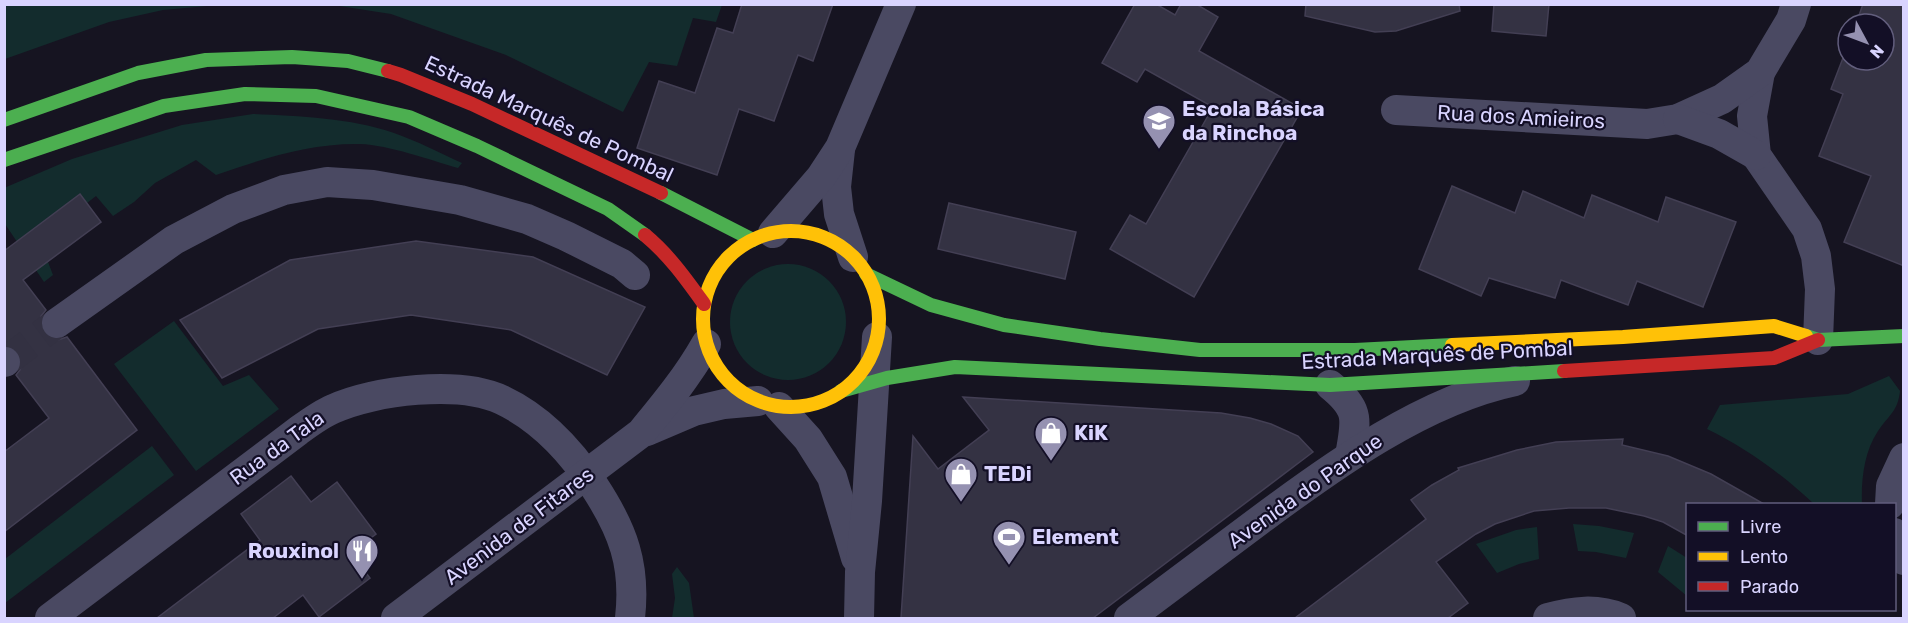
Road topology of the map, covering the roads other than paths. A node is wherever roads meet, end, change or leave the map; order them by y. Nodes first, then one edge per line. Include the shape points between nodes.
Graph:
1 (901, 4) edge
2 (1796, 4) edge
3 (1760, 72) junction
4 (1395, 110) dead end
5 (1678, 119) junction
6 (4, 120) edge
7 (1647, 124) junction
8 (840, 147) junction
9 (1756, 154) junction
10 (4, 160) edge
11 (763, 236) junction
12 (860, 266) junction
13 (635, 275) dead end
14 (704, 304) junction
15 (57, 324) tunnel mouth
16 (1904, 336) edge
17 (877, 337) junction
18 (1818, 340) junction
19 (706, 344) junction
20 (1565, 370) junction
21 (874, 382) junction
22 (1330, 385) junction
23 (841, 391) junction
24 (769, 404) junction
25 (641, 433) junction
26 (1350, 456) junction
27 (1904, 458) edge
28 (587, 475) junction
29 (1890, 503) edge
30 (1896, 538) edge
31 (1904, 560) edge
32 (860, 572) junction
33 (50, 618) edge
34 (396, 618) edge
35 (630, 618) edge
36 (859, 618) edge
37 (1128, 618) edge
38 (1548, 618) edge
39 (1621, 618) edge

1 - 8 street
2 - 3 street via 1791,20
3 - 5 street, Rua dos Amieiros via 1722,99
3 - 7 street, Rua dos Amieiros
3 - 9 street via 1752,116
4 - 7 street, Rua dos Amieiros
5 - 7 street, Rua dos Amieiros
5 - 9 street, Rua dos Amieiros via 1719,134
6 - 11 street, Estrada Marquês de Pombal via 138,73 206,60 292,57 348,62 401,75 472,104
8 - 11 street via 821,177
8 - 12 street via 836,187 839,214
9 - 18 street via 1807,230 1816,256 1820,289
10 - 14 street via 164,106 245,94 338,100 409,117 608,209 660,248
11 - 12 street via 795,231 816,235 836,244
11 - 14 street via 735,252 720,267
12 - 17 street via 875,294
12 - 18 street, Estrada Marquês de Pombal via 931,305 1004,325 1200,350 1355,350 1774,327
13 - 15 street via 622,264 527,219 460,200 373,185 327,182 284,190 233,209 174,240
14 - 19 street
16 - 18 street, Estrada Marquês de Pombal
17 - 21 street
17 - 23 street via 857,376
18 - 20 street, Estrada Marquês de Pombal via 1773,358
19 - 24 street via 725,379 740,392
19 - 25 street, Avenida de Fitares via 693,367
20 - 22 street, Estrada Marquês de Pombal
20 - 26 street, Avenida do Parque via 1499,384 1454,400
21 - 22 street, Estrada Marquês de Pombal via 955,367
21 - 23 street, Estrada Marquês de Pombal
21 - 32 street
22 - 26 street via 1345,396 1353,410
23 - 24 street via 822,402 801,407
24 - 25 street, Avenida de Fitares via 724,404 694,411
24 - 32 street via 808,439 832,477
25 - 28 street, Avenida de Fitares
26 - 37 street, Avenida do Parque
27 - 29 street via 1891,486
28 - 33 street, Rua da Tala via 546,429 500,399 436,389 362,398 331,409 298,431
28 - 34 street, Avenida de Fitares
28 - 35 street, Rua da Tala via 609,508 626,547 631,576
30 - 31 street
32 - 36 street
38 - 39 street via 1570,612 1606,612

